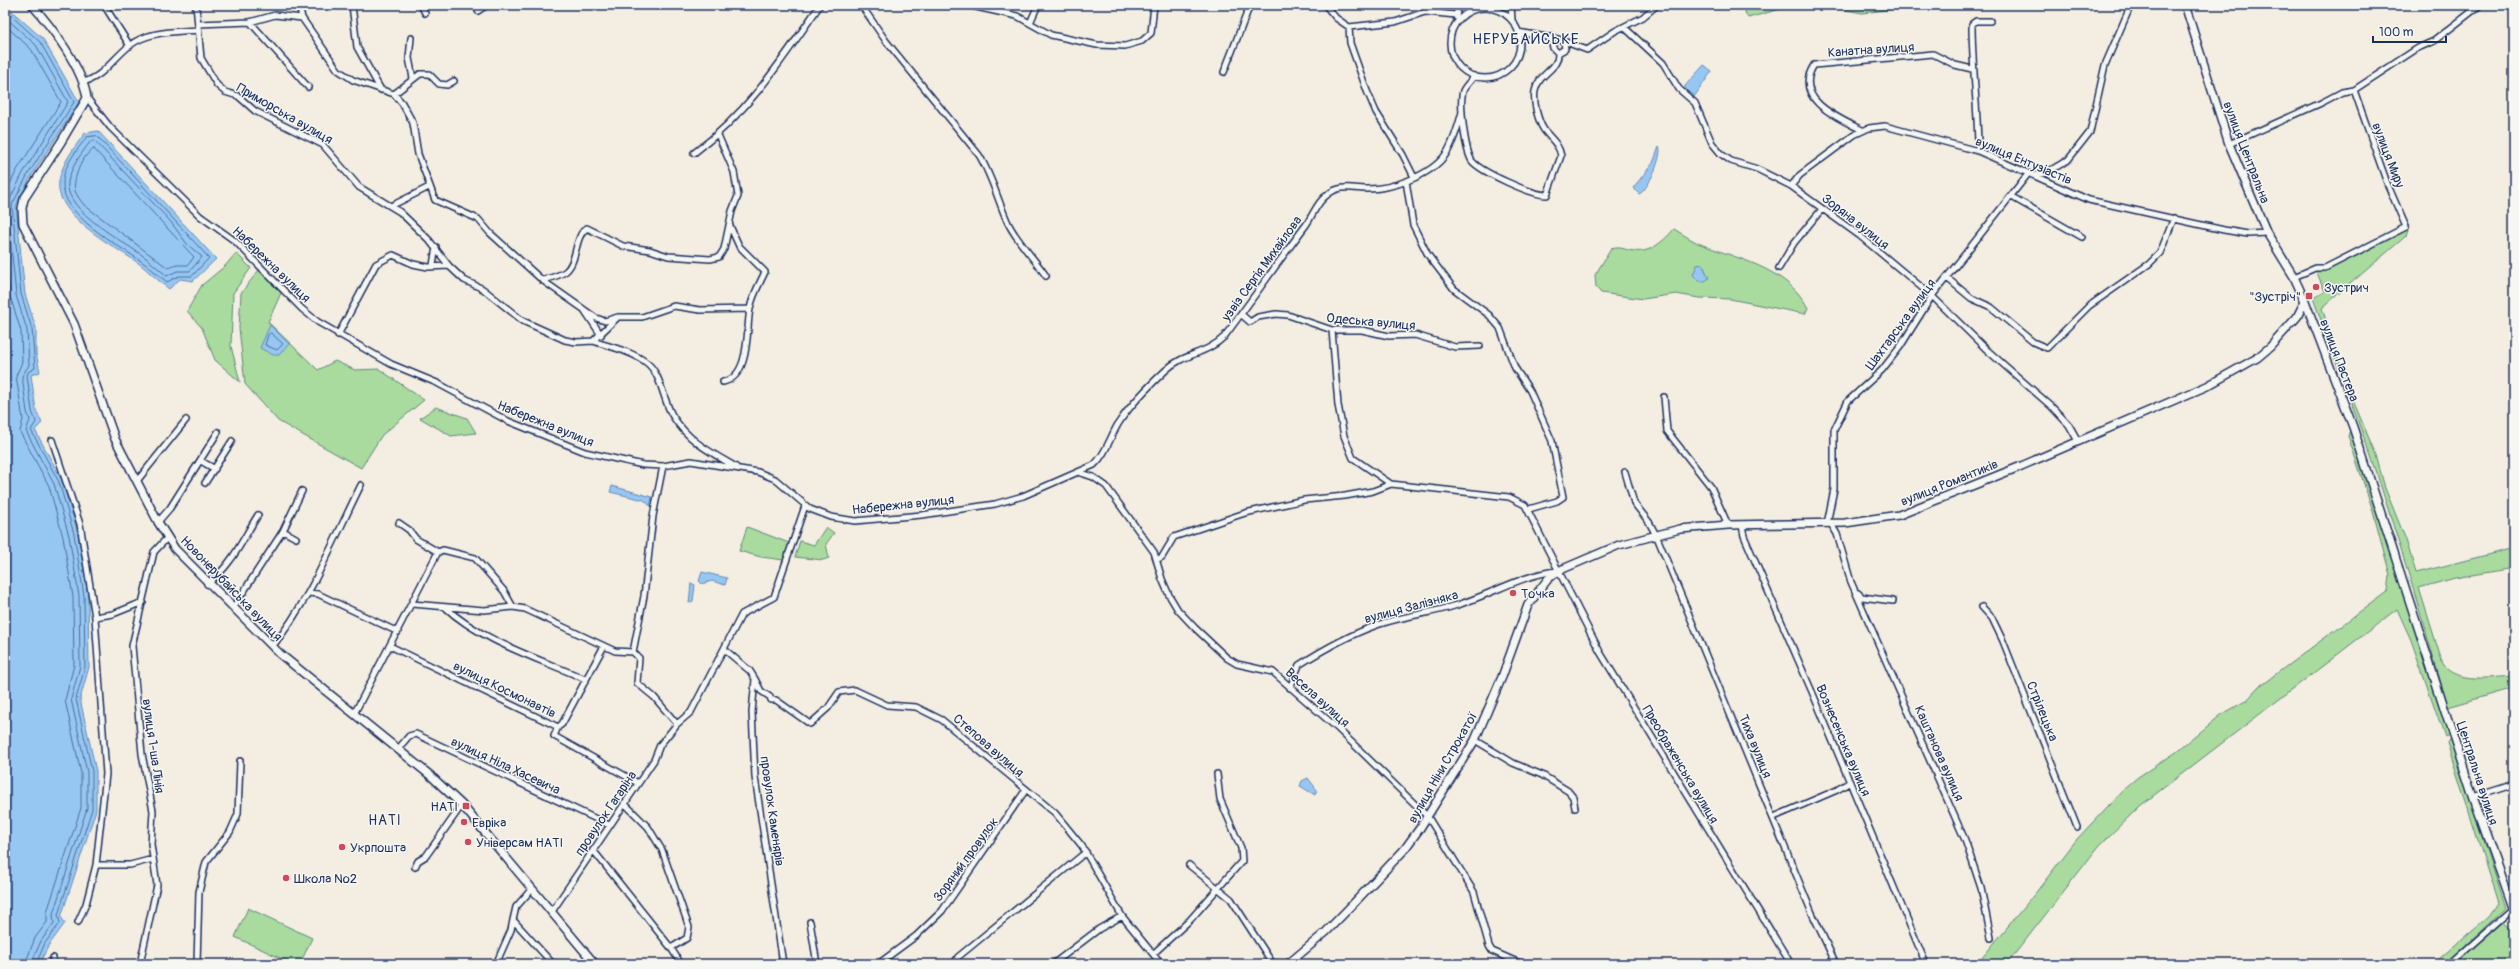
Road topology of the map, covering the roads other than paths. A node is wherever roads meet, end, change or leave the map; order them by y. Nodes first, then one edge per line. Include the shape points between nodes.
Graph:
1 (32, 5) edge
2 (104, 5) edge
3 (196, 5) edge
4 (299, 5) edge
5 (352, 5) edge
6 (421, 5) edge
7 (487, 5) edge
8 (820, 5) edge
9 (861, 5) edge
10 (967, 5) edge
11 (1038, 5) edge
12 (1154, 5) edge
13 (1250, 5) edge
14 (1325, 5) edge
15 (1458, 5) edge
16 (1511, 5) edge
17 (1657, 5) edge
18 (2131, 5) edge
19 (2185, 5) edge
20 (2479, 6) edge
21 (478, 11) dead end
22 (425, 12) dead end
23 (1456, 15) junction
24 (302, 18) junction
25 (1512, 20) junction
26 (1990, 21) dead end
27 (250, 22) junction
28 (1030, 23) junction
29 (198, 24) junction
30 (1349, 27) junction
31 (1624, 27) junction
32 (1453, 28) junction
33 (198, 30) junction
34 (1518, 32) junction
35 (411, 38) dead end
36 (1553, 40) junction
37 (1564, 42) junction
38 (130, 46) junction
39 (1558, 53) junction
40 (1972, 69) junction
41 (1224, 72) dead end
42 (1474, 76) junction
43 (413, 78) junction
44 (454, 81) dead end
45 (83, 82) junction
46 (308, 87) dead end
47 (381, 90) junction
48 (2354, 90) junction
49 (394, 94) junction
50 (86, 98) junction
51 (1462, 112) junction
52 (1862, 130) junction
53 (718, 135) junction
54 (2229, 144) junction
55 (1978, 151) junction
56 (694, 153) dead end
57 (2028, 174) junction
58 (2036, 175) junction
59 (1414, 177) junction
60 (1406, 181) junction
61 (1791, 186) junction
62 (429, 187) junction
63 (2012, 197) junction
64 (391, 206) junction
65 (1822, 209) junction
66 (2174, 218) junction
67 (730, 226) junction
68 (2267, 233) junction
69 (2082, 237) dead end
70 (436, 247) junction
71 (433, 265) junction
72 (449, 266) junction
73 (1779, 268) dead end
74 (1046, 276) dead end
75 (2294, 277) junction
76 (1947, 278) junction
77 (542, 280) junction
78 (1932, 296) junction
79 (2305, 301) junction
80 (582, 308) junction
81 (750, 309) junction
82 (1242, 315) junction
83 (618, 317) junction
84 (1332, 330) junction
85 (338, 335) junction
86 (601, 335) junction
87 (593, 342) junction
88 (1480, 346) dead end
89 (723, 382) dead end
90 (1664, 397) dead end
91 (186, 420) dead end
92 (218, 432) dead end
93 (52, 440) dead end
94 (232, 441) dead end
95 (2078, 441) junction
96 (201, 461) junction
97 (663, 466) junction
98 (1094, 466) junction
99 (214, 469) junction
100 (738, 469) junction
101 (1087, 470) joint
102 (1626, 472) dead end
103 (1078, 473) junction
104 (1094, 477) junction
105 (137, 481) junction
106 (205, 483) dead end
107 (1390, 484) junction
108 (361, 485) dead end
109 (302, 492) dead end
110 (806, 506) junction
111 (1529, 509) junction
112 (258, 515) dead end
113 (158, 522) junction
114 (399, 523) dead end
115 (1829, 524) junction
116 (1728, 525) junction
117 (1742, 525) junction
118 (283, 531) junction
119 (1657, 537) junction
120 (167, 538) junction
121 (296, 538) dead end
122 (438, 552) junction
123 (1158, 560) junction
124 (1558, 571) junction
125 (207, 584) junction
126 (1856, 591) junction
127 (308, 593) junction
128 (1893, 601) dead end
129 (143, 602) junction
130 (412, 604) junction
131 (445, 607) junction
132 (513, 607) junction
133 (1982, 607) dead end
134 (233, 608) junction
135 (95, 617) junction
136 (398, 632) junction
137 (390, 646) junction
138 (604, 646) junction
139 (272, 647) junction
140 (724, 650) junction
141 (633, 652) junction
142 (585, 679) junction
143 (755, 679) junction
144 (1290, 688) junction
145 (2445, 708) joint
146 (354, 714) junction
147 (677, 724) junction
148 (558, 727) junction
149 (1475, 740) junction
150 (398, 749) junction
151 (240, 761) dead end
152 (1217, 774) dead end
153 (1850, 782) junction
154 (638, 783) junction
155 (2514, 784) edge
156 (1025, 791) junction
157 (2473, 797) junction
158 (624, 803) junction
159 (462, 805) junction
160 (1575, 808) dead end
161 (1774, 816) junction
162 (1428, 817) junction
163 (609, 825) junction
164 (2077, 827) dead end
165 (593, 850) junction
166 (1086, 852) junction
167 (153, 859) junction
168 (96, 865) junction
169 (1189, 865) dead end
170 (415, 867) dead end
171 (1220, 888) junction
172 (531, 890) junction
173 (2513, 911) edge
174 (551, 913) junction
175 (1122, 916) junction
176 (513, 917) junction
177 (78, 922) dead end
178 (810, 922) dead end
179 (1991, 938) dead end
180 (672, 948) junction
181 (1153, 954) junction
182 (53, 958) dead end
183 (52, 964) edge
184 (140, 964) edge
185 (196, 964) edge
186 (496, 964) edge
187 (554, 964) edge
188 (595, 964) edge
189 (681, 964) edge
190 (783, 964) edge
191 (817, 964) edge
192 (878, 964) edge
193 (954, 964) edge
194 (1053, 964) edge
195 (1161, 964) edge
196 (1273, 964) edge
197 (1288, 964) edge
198 (1522, 964) edge
199 (1791, 964) edge
200 (1836, 964) edge
201 (1926, 964) edge
202 (2450, 964) edge

1 - 45 street via 50,27
2 - 38 street
3 - 29 street, Приморська вулиця
4 - 24 street
5 - 47 street via 357,48
6 - 22 street
7 - 21 street
8 - 53 street via 767,83
9 - 74 street via 886,41 979,155 987,168 1009,224 1024,249
10 - 28 street via 1017,16
11 - 28 street
12 - 28 street via 1151,33 1142,41 1125,46 1098,45 1051,35
13 - 41 street
14 - 30 street via 1336,18
15 - 23 street
16 - 25 street
17 - 31 street via 1643,17
18 - 58 street via 2105,65 2090,132 2068,160 2046,173
19 - 54 street, вулиця Центральна
20 - 48 street via 2434,41 2418,48
23 - 30 street via 1425,12 1395,22
23 - 32 street
24 - 27 street via 275,15
24 - 47 street via 338,70 353,80
25 - 32 street via 1498,10 1481,8 1464,15
25 - 34 street
26 - 40 street via 1976,21 1972,24
27 - 29 street
27 - 46 street
29 - 33 street, Приморська вулиця
30 - 59 street via 1352,51 1376,112
31 - 37 street via 1588,50
31 - 61 street, Зоряна вулиця via 1663,63 1679,89 1695,103 1712,143 1721,154 1731,161 1757,169
32 - 42 street via 1450,44 1452,57 1462,70
33 - 38 street via 157,34
33 - 64 street, Приморська вулиця via 201,58 217,85 225,92 238,96 255,111 323,145 359,186
34 - 36 street
34 - 42 street via 1519,50 1510,68 1495,77
35 - 43 street via 409,58
36 - 37 street
36 - 39 street via 1553,48
37 - 39 street via 1565,49
38 - 45 street via 92,80
39 - 51 street via 1559,59 1555,66 1542,75 1535,92 1538,115 1544,130 1556,141 1561,156 1547,195 1496,178 1476,164 1468,152
40 - 52 street, Канатна вулиця via 1955,65 1933,54 1814,65 1809,85 1811,96 1820,106
40 - 55 street via 1978,121
42 - 51 street via 1463,92
43 - 44 street via 425,73 439,84
43 - 49 street
45 - 50 street
47 - 49 street
48 - 54 street via 2342,92
48 - 75 street, вулиця Миру via 2406,227 2325,268 2314,268
49 - 62 street via 413,123 418,154
50 - 85 street, Набережна вулиця via 110,127 200,216 235,240 302,309
50 - 105 street, Новонерубайська вулиця via 24,199 22,217 26,232 74,324 106,418
51 - 59 street, узвіз Сергія Михайлова via 1446,155 1427,171
52 - 55 street, вулиця Ентузіастів via 1886,126
52 - 61 street, вулиця Ентузіастів via 1800,175
53 - 56 street
53 - 67 street via 737,184 738,196
54 - 68 street, вулиця Центральна
55 - 57 street, вулиця Ентузіастів
57 - 58 street, вулиця Ентузіастів
57 - 63 street, Шахтарська вулиця
58 - 66 street, вулиця Ентузіастів via 2089,200
59 - 60 street, узвіз Сергія Михайлова
60 - 82 street, узвіз Сергія Михайлова via 1365,189 1350,186 1328,194
60 - 111 street via 1413,225 1428,255 1454,288 1490,315 1500,328 1515,368 1530,391 1552,441 1563,497
61 - 65 street, Зоряна вулиця
62 - 64 street
62 - 77 street via 435,200 478,219
63 - 69 street
63 - 76 street, Шахтарська вулиця
64 - 70 street, Приморська вулиця
65 - 73 street via 1794,243
65 - 78 street, Зоряна вулиця via 1860,236
66 - 68 street, вулиця Ентузіастів via 2248,234
66 - 76 street via 2160,253 2149,264 2089,306 2047,348 2033,342 1991,307 1971,298
67 - 77 street via 722,254 710,259 668,256 624,246 587,228 582,233 570,267 562,274
67 - 81 street via 739,246 765,272
68 - 75 street, вулиця Центральна
70 - 71 street
70 - 72 street, Приморська вулиця
71 - 72 street
71 - 85 street via 428,267 413,264 393,255 376,264
72 - 87 street, Приморська вулиця via 464,280 483,289 523,321 565,340
75 - 79 street, вулиця Центральна
76 - 78 street, Шахтарська вулиця
77 - 80 street
78 - 95 street, Зоряна вулиця via 1987,350 2051,406 2069,425
78 - 115 street, Шахтарська вулиця via 1900,347 1882,370 1848,400 1844,407 1834,430 1834,490
79 - 95 street, вулиця Романтиків via 2293,321 2257,358 2207,386
79 - 145 street, вулиця Пастера via 2353,427
80 - 83 street via 596,318 606,320
80 - 86 street
81 - 83 street via 700,310 674,306 642,317
81 - 89 street via 746,352 735,376
82 - 84 street, Одеська вулиця via 1250,322 1267,315 1288,315
82 - 98 street, узвіз Сергія Михайлова via 1217,344 1165,371 1127,412 1102,458
83 - 86 street
84 - 88 street, Одеська вулиця via 1362,330 1389,336 1415,336 1455,347
84 - 107 street via 1333,360 1344,436 1353,458 1383,476
85 - 97 street, Набережна вулиця via 508,421 590,454 642,465
86 - 87 street
87 - 100 street, Приморська вулиця via 648,363 656,374 672,415 685,432 702,448
90 - 116 street via 1667,431 1711,487
91 - 105 street
92 - 96 street
93 - 135 street via 80,524
94 - 99 street
95 - 115 street, вулиця Романтиків via 1899,515 1865,522
96 - 99 street
96 - 113 street
97 - 100 street, Набережна вулиця via 691,461
97 - 141 street
98 - 101 street, узвіз Сергія Михайлова
98 - 104 street
99 - 106 street
100 - 110 street, Набережна вулиця via 758,472 775,479
101 - 103 street, Набережна вулиця
102 - 119 street, Тиха вулиця via 1634,503
103 - 104 street, Весела вулиця
103 - 110 street, Набережна вулиця via 1012,500 922,515 843,521
104 - 123 street, Весела вулиця via 1106,486
105 - 113 street, Новонерубайська вулиця
107 - 111 street via 1509,497 1519,500
107 - 123 street via 1366,492 1304,500 1245,513 1174,537
108 - 127 street
109 - 118 street
110 - 140 street, провулок Гагаріна via 774,597 742,614
111 - 124 street, Преображенська вулиця
112 - 125 street via 232,561 221,574
113 - 120 street, Новонерубайська вулиця
114 - 122 street via 416,539
115 - 117 street, вулиця Романтиків
115 - 126 street, Каштанова вулиця via 1837,534
116 - 117 street, вулиця Романтиків
116 - 119 street, вулиця Романтиків via 1680,529
117 - 153 street, Вознесенська вулиця via 1744,536
118 - 121 street
118 - 134 street
119 - 124 street, вулиця Романтиків via 1619,545
119 - 161 street, Тиха вулиця
120 - 125 street, Новонерубайська вулиця
120 - 129 street, вулиця 1-ша Лінія via 154,552
122 - 130 street
122 - 132 street via 443,550 475,558 504,591
123 - 144 street, Весела вулиця via 1169,595 1178,610 1195,628 1227,658 1245,667 1274,672
124 - 144 street, вулиця Залізняка via 1544,572 1520,580 1453,607 1392,621 1355,633 1299,665
124 - 149 street, вулиця Ніни Строкатої via 1548,579 1528,605 1502,677
124 - 199 street, Преображенська вулиця via 1600,652
125 - 134 street, Новонерубайська вулиця
126 - 128 street via 1862,597
126 - 179 street, Каштанова вулиця via 1966,840 1981,888
127 - 136 street via 318,594
127 - 139 street
129 - 135 street via 113,614
129 - 167 street, вулиця 1-ша Лінія via 134,632 132,664 142,754 153,811
130 - 131 street
130 - 136 street
131 - 132 street via 484,610
131 - 142 street via 459,620 481,632
132 - 138 street via 550,619
133 - 164 street, Стрілецька via 1992,618 2003,641
134 - 139 street, Новонерубайська вулиця
135 - 168 street via 106,774
136 - 137 street
137 - 146 street
137 - 148 street, вулиця Космонавтів
138 - 141 street via 615,651
138 - 142 street
139 - 146 street, Новонерубайська вулиця
140 - 143 street via 750,671
140 - 147 street, провулок Гагаріна via 691,712
141 - 147 street via 639,658 637,683 654,697
142 - 148 street via 562,724
143 - 156 street, Степова вулиця via 761,691 771,700 776,700 810,724 828,708 839,692 844,690 854,690 887,705 916,707 942,720
143 - 190 street, провулок Каменярів via 752,712 755,777
144 - 162 street, Весела вулиця via 1337,728
145 - 157 street, Центральна вулиця
146 - 150 street, Новонерубайська вулиця
147 - 154 street, провулок Гагаріна via 660,745 654,760
148 - 154 street, вулиця Космонавтів via 554,736
149 - 160 street via 1568,791 1573,797
149 - 162 street, вулиця Ніни Строкатої
150 - 159 street, Новонерубайська вулиця
150 - 163 street, вулиця Ніла Хасевича via 409,736 416,734
151 - 185 street via 238,814 230,832 206,862 199,892
152 - 171 street via 1220,799 1242,855 1239,866
153 - 161 street
153 - 201 street, Вознесенська вулиця
154 - 158 street, провулок Гагаріна
155 - 157 street
156 - 166 street, Степова вулиця via 1055,813
156 - 192 street, Зоряний провулок via 942,911 916,936
157 - 173 street, Центральна вулиця
158 - 163 street, провулок Гагаріна
158 - 180 street via 648,827 662,850 689,927 687,938
159 - 170 street via 426,856 418,861
159 - 172 street, Новонерубайська вулиця
161 - 200 street, Тиха вулиця via 1812,913
162 - 197 street, вулиця Ніни Строкатої via 1404,850 1365,892 1326,932
162 - 198 street, Весела вулиця via 1474,892 1492,951
163 - 165 street, провулок Гагаріна
165 - 174 street, провулок Гагаріна
165 - 180 street
166 - 175 street, Степова вулиця
166 - 193 street via 958,957
167 - 168 street via 130,865
167 - 184 street, вулиця 1-ша Лінія via 157,885
168 - 177 street via 86,904
169 - 171 street
171 - 181 street
171 - 196 street via 1240,910
172 - 174 street, Новонерубайська вулиця
172 - 176 street via 516,907
173 - 202 street
174 - 188 street, Новонерубайська вулиця
175 - 181 street, Степова вулиця
175 - 194 street via 1099,929
176 - 186 street via 511,930
176 - 187 street
178 - 191 street
180 - 189 street
181 - 195 street, Степова вулиця
182 - 183 street

